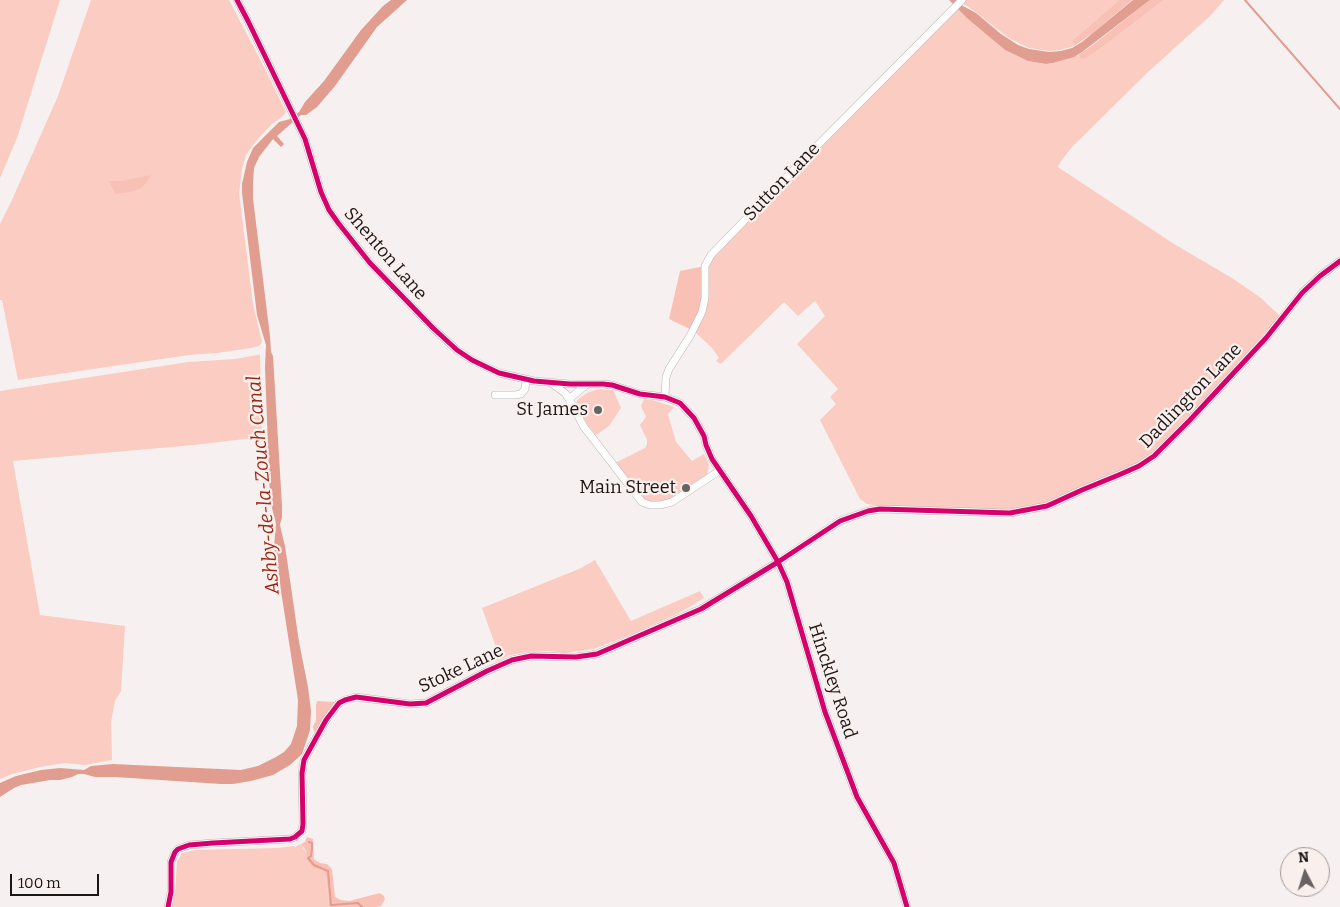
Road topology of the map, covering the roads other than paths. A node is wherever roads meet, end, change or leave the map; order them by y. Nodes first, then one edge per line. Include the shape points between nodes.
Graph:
1 (237, 0) edge
2 (962, 0) edge
3 (1340, 261) edge
4 (526, 380) junction
5 (550, 382) junction
6 (586, 385) junction
7 (495, 394) dead end
8 (665, 397) junction
9 (569, 399) junction
10 (719, 471) junction
11 (778, 562) junction
12 (168, 907) edge
13 (907, 907) edge

1 - 4 street, Shenton Lane via 298,124 321,192 339,224 370,263 457,350 486,367
2 - 8 street, Sutton Lane via 711,255 705,266 702,312 669,369
3 - 11 street, Dadlington Lane via 1302,293 1266,338 1189,421 1154,456 1139,466 1047,506 1030,510 1010,513 868,511 840,521
4 - 5 street, Shenton Lane
4 - 7 street via 521,394 503,399
5 - 6 street, Shenton Lane
5 - 9 street
6 - 8 street via 612,385 640,394
6 - 9 street
8 - 10 street via 680,403 694,418
9 - 10 street via 584,427 642,502 660,505 672,502
10 - 11 street, Hinckley Road
11 - 12 street, Stoke Lane via 701,609 598,654 531,656 512,660 426,703 356,697 339,703 304,760 302,831 290,839 189,845 178,849 172,862
11 - 13 street, Hinckley Road via 787,582 825,712 857,797 894,863

